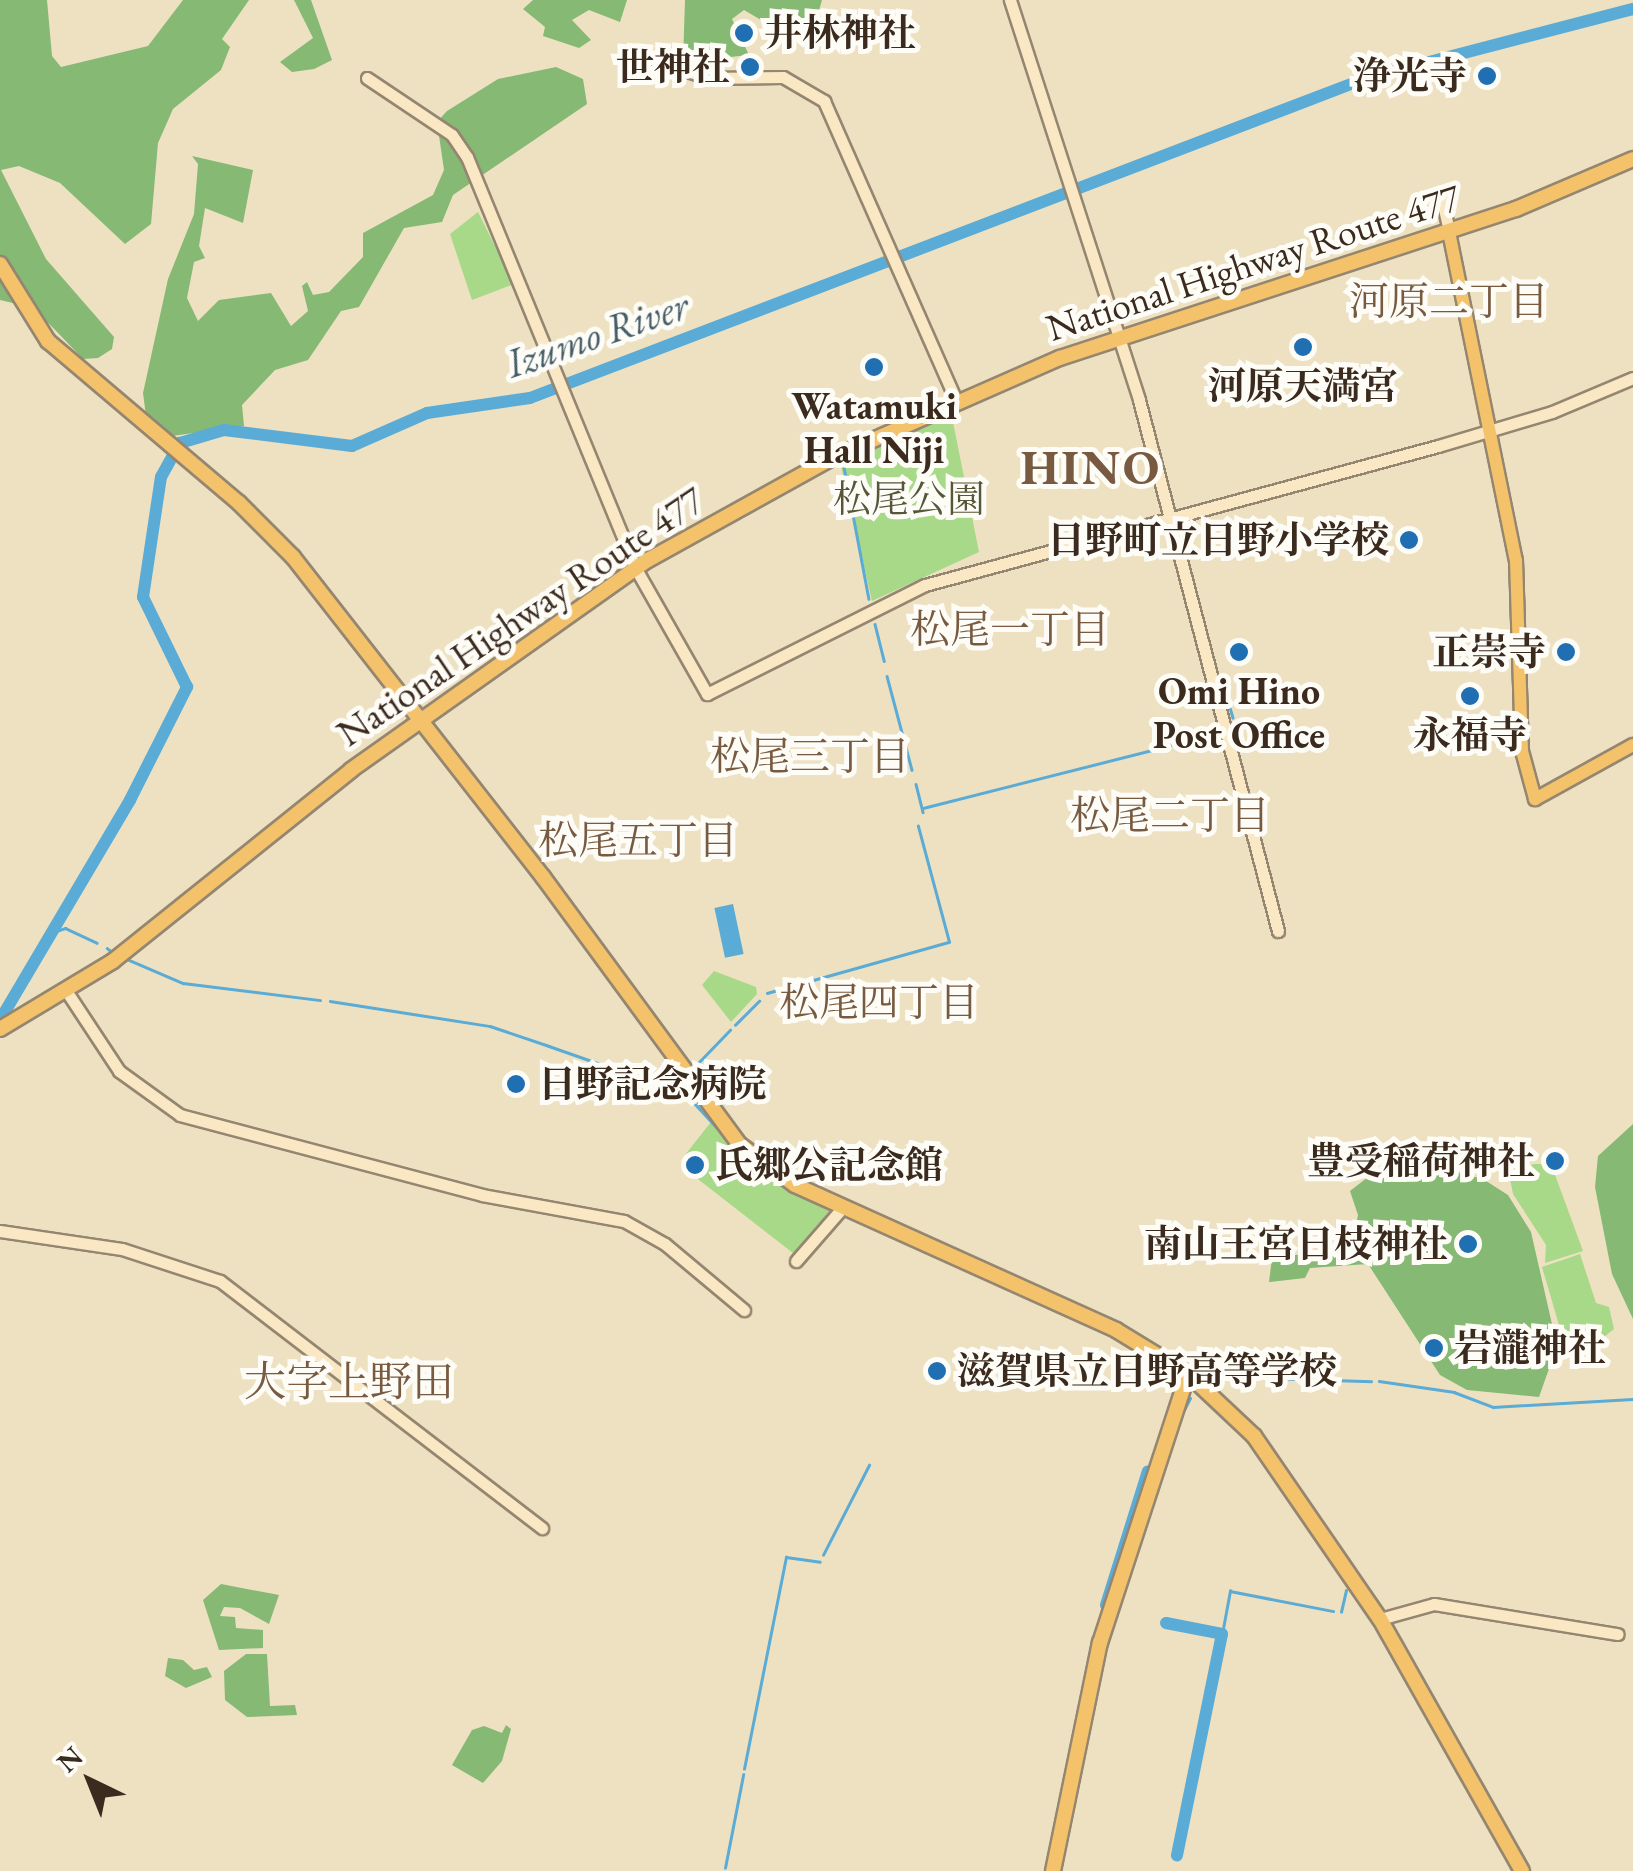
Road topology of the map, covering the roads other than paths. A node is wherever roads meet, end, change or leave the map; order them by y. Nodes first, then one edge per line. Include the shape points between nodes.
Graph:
1 (1010, 0) edge
2 (646, 57) dead end
3 (367, 78) dead end
4 (1633, 160) edge
5 (1441, 196) dead end
6 (1449, 232) junction
7 (0, 264) edge
8 (1120, 337) junction
9 (1633, 378) edge
10 (956, 400) junction
11 (1489, 431) junction
12 (1168, 515) junction
13 (636, 569) junction
14 (417, 722) junction
15 (1633, 745) edge
16 (1278, 931) dead end
17 (67, 992) junction
18 (6, 1026) edge
19 (842, 1208) junction
20 (0, 1232) edge
21 (796, 1261) dead end
22 (744, 1310) dead end
23 (1188, 1374) junction
24 (542, 1528) dead end
25 (1380, 1619) junction
26 (1618, 1634) dead end
27 (1052, 1871) edge
28 (1522, 1871) edge

1 - 8 street
2 - 10 street via 708,78 783,77 813,92 839,124
3 - 13 street via 452,134 467,157
4 - 6 highway, National Highway Route 477
5 - 6 street
6 - 8 highway, National Highway Route 477
6 - 11 main road
7 - 14 highway via 48,342 239,503
8 - 10 highway, National Highway Route 477
8 - 12 street
9 - 11 street
10 - 13 highway, National Highway Route 477 via 834,457
11 - 12 street
11 - 15 main road via 1521,596 1522,751 1534,799
12 - 13 street via 925,585 712,695 696,684
12 - 16 street
13 - 14 highway, National Highway Route 477
14 - 17 highway, National Highway Route 477
14 - 19 highway via 739,1144 771,1171
17 - 18 highway, National Highway Route 477
17 - 22 street via 120,1071 180,1115 482,1196 624,1221 665,1244
19 - 21 street
19 - 23 highway via 1088,1316
20 - 24 street via 122,1249 220,1281
23 - 25 highway via 1274,1460
23 - 27 highway via 1100,1643
25 - 26 street via 1434,1604
25 - 28 highway

